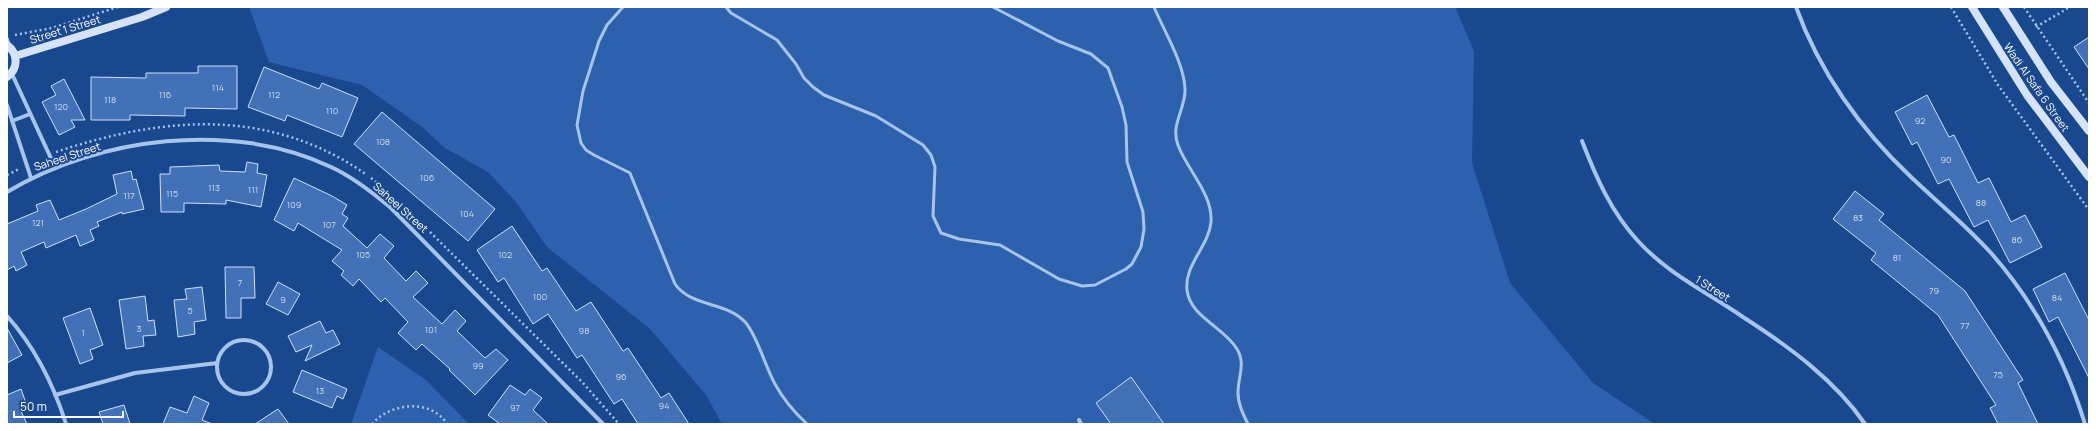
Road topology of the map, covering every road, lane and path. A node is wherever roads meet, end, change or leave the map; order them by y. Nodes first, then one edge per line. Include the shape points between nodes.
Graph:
1 (118, 7) edge
2 (166, 7) edge
3 (622, 7) edge
4 (726, 7) edge
5 (994, 7) edge
6 (1154, 7) edge
7 (1796, 7) edge
8 (1951, 7) edge
9 (1972, 7) edge
10 (2003, 7) edge
11 (2024, 7) edge
12 (2070, 7) edge
13 (2036, 27) junction
14 (8, 42) edge
15 (15, 56) junction
16 (9, 76) edge
17 (2089, 103) edge
18 (7, 105) edge
19 (30, 114) junction
20 (12, 121) junction
21 (2089, 131) edge
22 (1582, 141) dead end
23 (49, 154) junction
24 (26, 164) junction
25 (55, 167) junction
26 (7, 175) edge
27 (2089, 177) edge
28 (31, 178) junction
29 (383, 188) dead end
30 (7, 192) edge
31 (2089, 210) edge
32 (427, 229) dead end
33 (7, 316) edge
34 (217, 362) junction
35 (55, 395) junction
36 (66, 424) edge
37 (372, 424) edge
38 (447, 424) edge
39 (603, 424) edge
40 (619, 424) edge
41 (807, 424) edge
42 (1248, 424) edge
43 (1865, 424) edge
44 (2085, 424) edge

1 - 14 path
2 - 15 main road, Street 1 Street via 142,17
3 - 41 lane via 603,33 592,61 578,120 581,142 594,155 630,173 679,290 690,298 731,312 747,324 775,384 789,406
4 - 5 lane via 731,13 776,40 804,78 824,95 876,116 923,145 931,155 935,167 933,216 941,233 959,239 1000,245 1070,284 1095,285 1117,275 1132,264 1141,247 1144,229 1143,212 1127,162 1126,125 1122,106 1112,78 1108,68 1091,54 1058,41
6 - 42 lane via 1185,83 1185,98 1175,130 1178,145 1204,194 1210,212 1208,233 1190,269 1187,290 1195,308 1232,342 1239,353 1242,367 1239,401
7 - 44 street via 1816,51 1857,118 1904,170 1959,220 1991,254 2019,290 2044,329 2065,370
8 - 31 path via 1998,85
9 - 27 main road, Wadi Al Safa 6 Street via 2027,95
10 - 21 main road, Wadi Al Safa 6 Street via 2051,82
11 - 13 path
12 - 13 path
13 - 17 path
14 - 15 main road
15 - 16 main road via 16,62
16 - 19 street
18 - 20 street
19 - 20 street
19 - 23 street
20 - 24 street
22 - 43 street, 1 Street via 1608,200 1638,241 1681,278 1742,316 1794,353 1853,406
23 - 25 street
23 - 29 path via 94,140 164,126 241,125 277,132 313,144 346,161
24 - 26 path
24 - 28 street
25 - 28 street, Saheel Street
25 - 39 street, Saheel Street via 95,155 178,140 221,140 263,144 331,167 363,185 391,208
28 - 30 street, Saheel Street
32 - 40 path via 583,383
33 - 35 street via 28,344
34 - 34 street via 217,372 225,387 242,394 259,390 269,376 271,367 270,358 265,350 251,341 233,342 225,347
34 - 35 street via 136,373 95,382
35 - 36 street
37 - 38 path via 384,415 406,406 421,406 435,411

